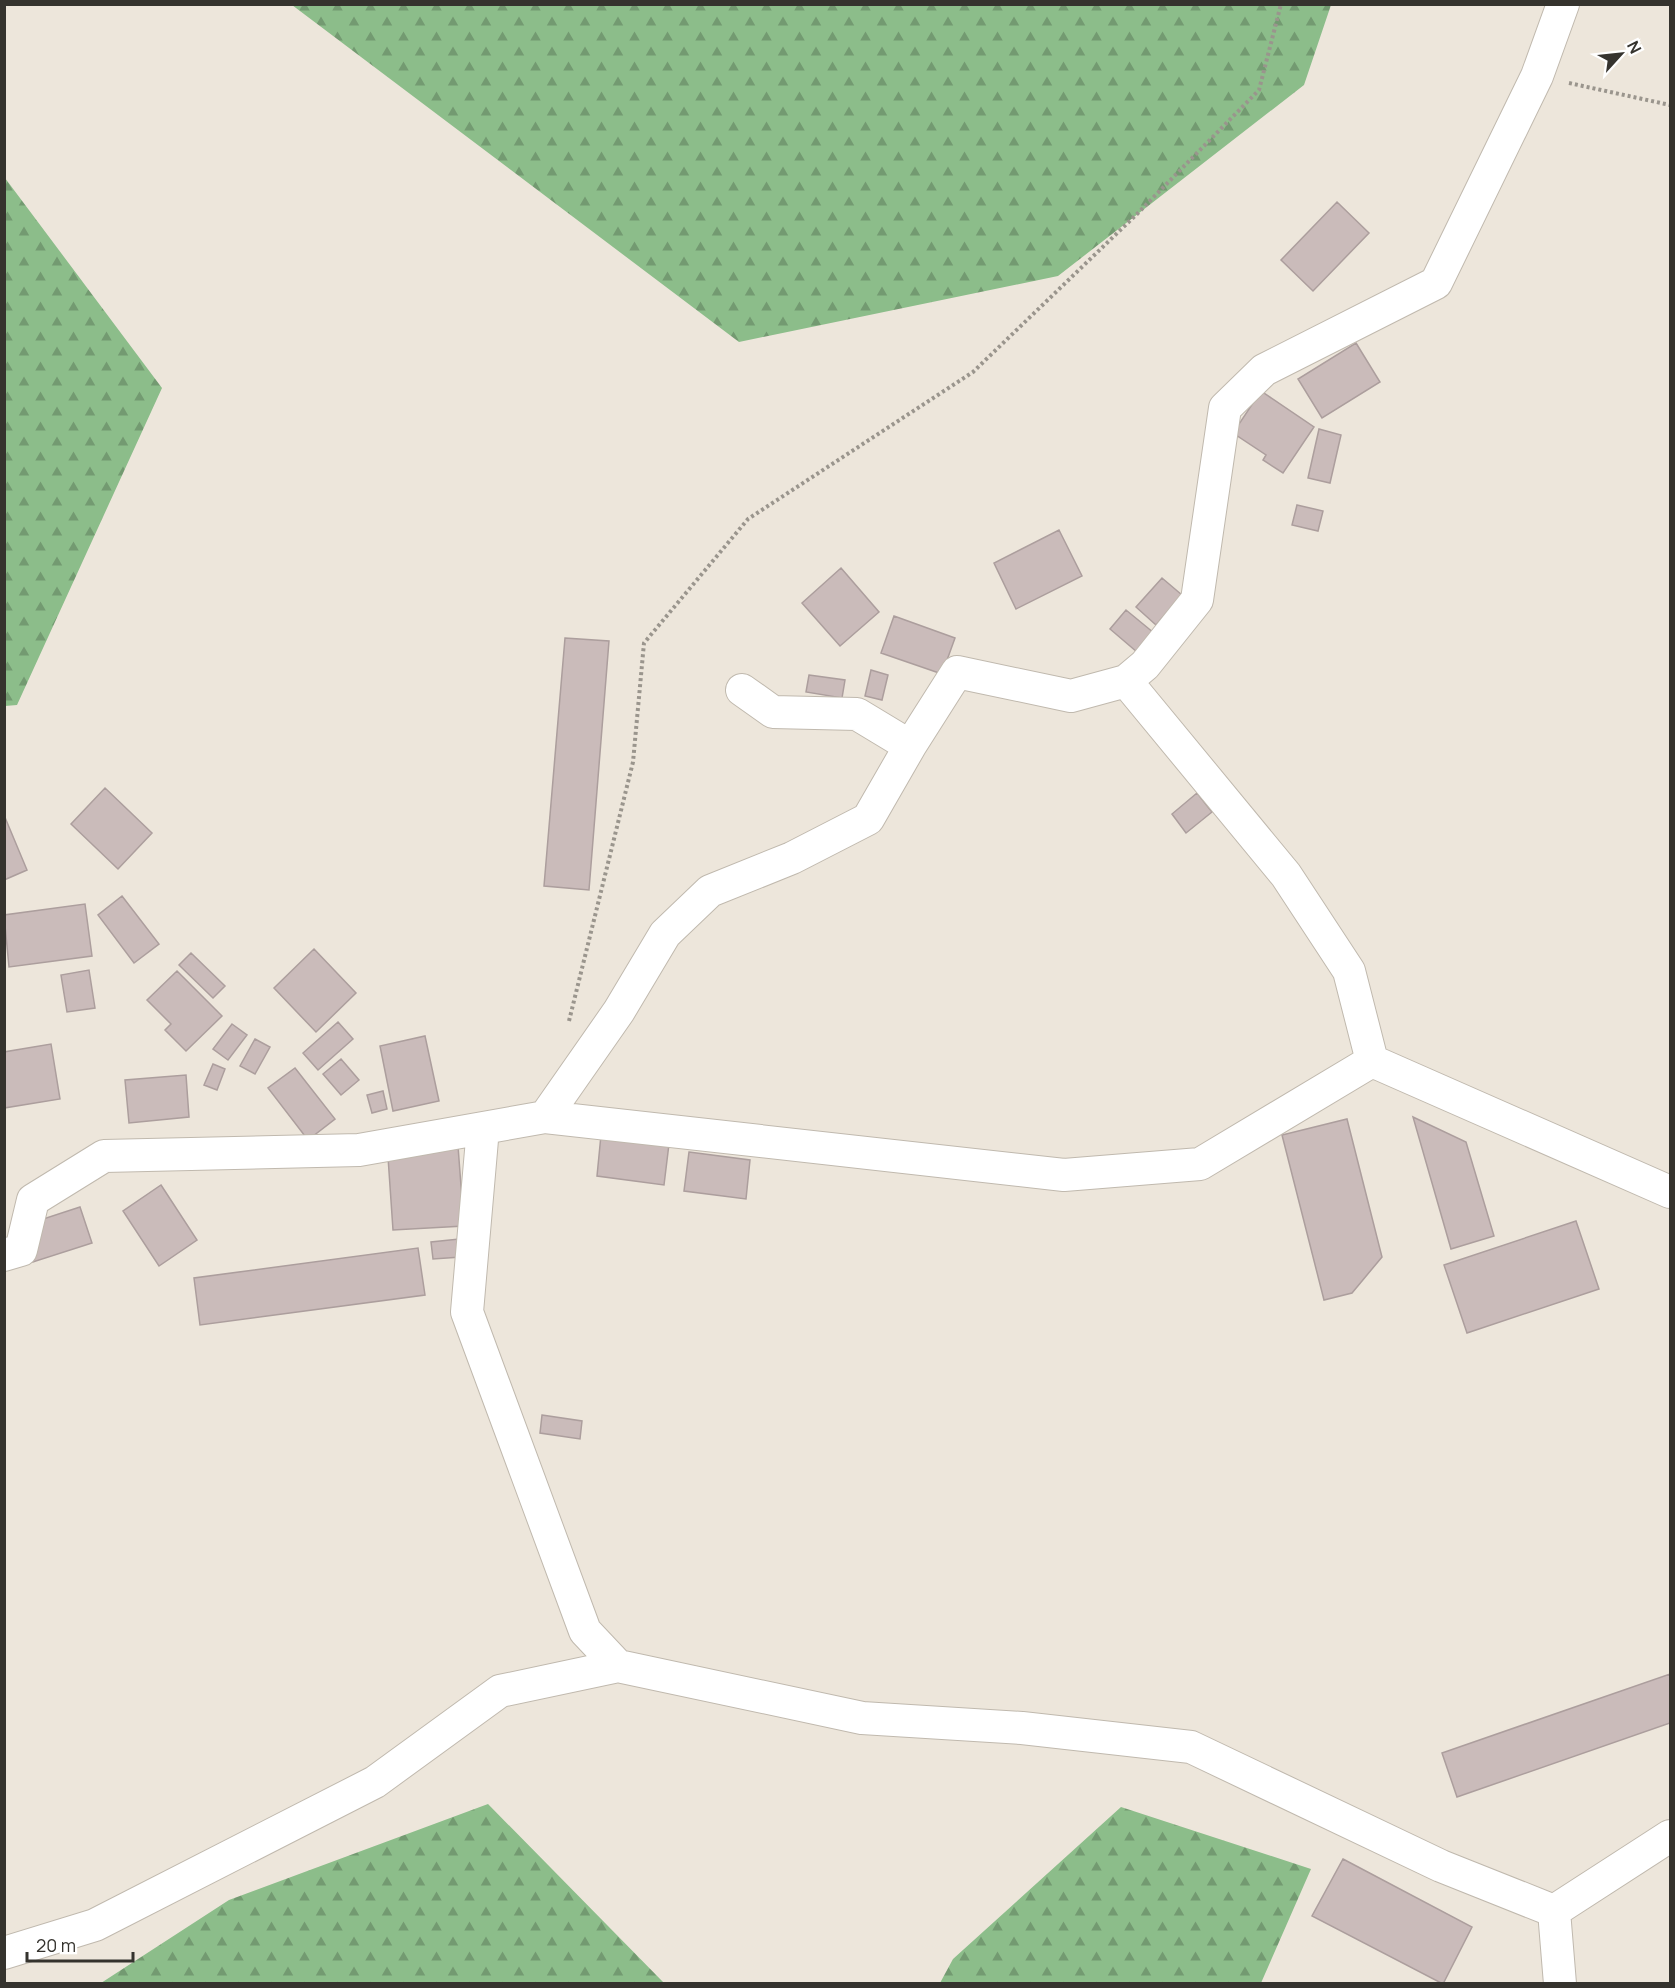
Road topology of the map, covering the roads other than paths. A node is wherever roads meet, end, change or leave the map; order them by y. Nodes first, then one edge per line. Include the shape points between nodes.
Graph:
1 (1563, 4) edge
2 (1126, 681) junction
3 (742, 690) dead end
4 (910, 746) junction
5 (1372, 1061) junction
6 (545, 1117) junction
7 (483, 1128) junction
8 (1671, 1192) edge
9 (4, 1255) edge
10 (618, 1666) junction
11 (1671, 1836) edge
12 (1554, 1911) junction
13 (4, 1953) edge
14 (1560, 1983) edge

1 - 2 street via 1537,76 1436,283 1264,370 1225,408 1197,600
2 - 4 street via 1071,696 957,672
2 - 5 street via 1286,875 1349,971
3 - 4 street via 773,712 857,714
4 - 6 street via 868,819 792,858 710,891 665,934 619,1011
5 - 6 street via 1200,1164 1064,1175
5 - 8 street
6 - 7 street
7 - 9 street via 359,1150 104,1156 33,1200 21,1250
7 - 10 street via 467,1312 585,1631
10 - 12 street via 862,1718 1022,1728 1191,1747 1441,1866
10 - 13 street via 500,1691 375,1782 95,1925
11 - 12 street
12 - 14 street

